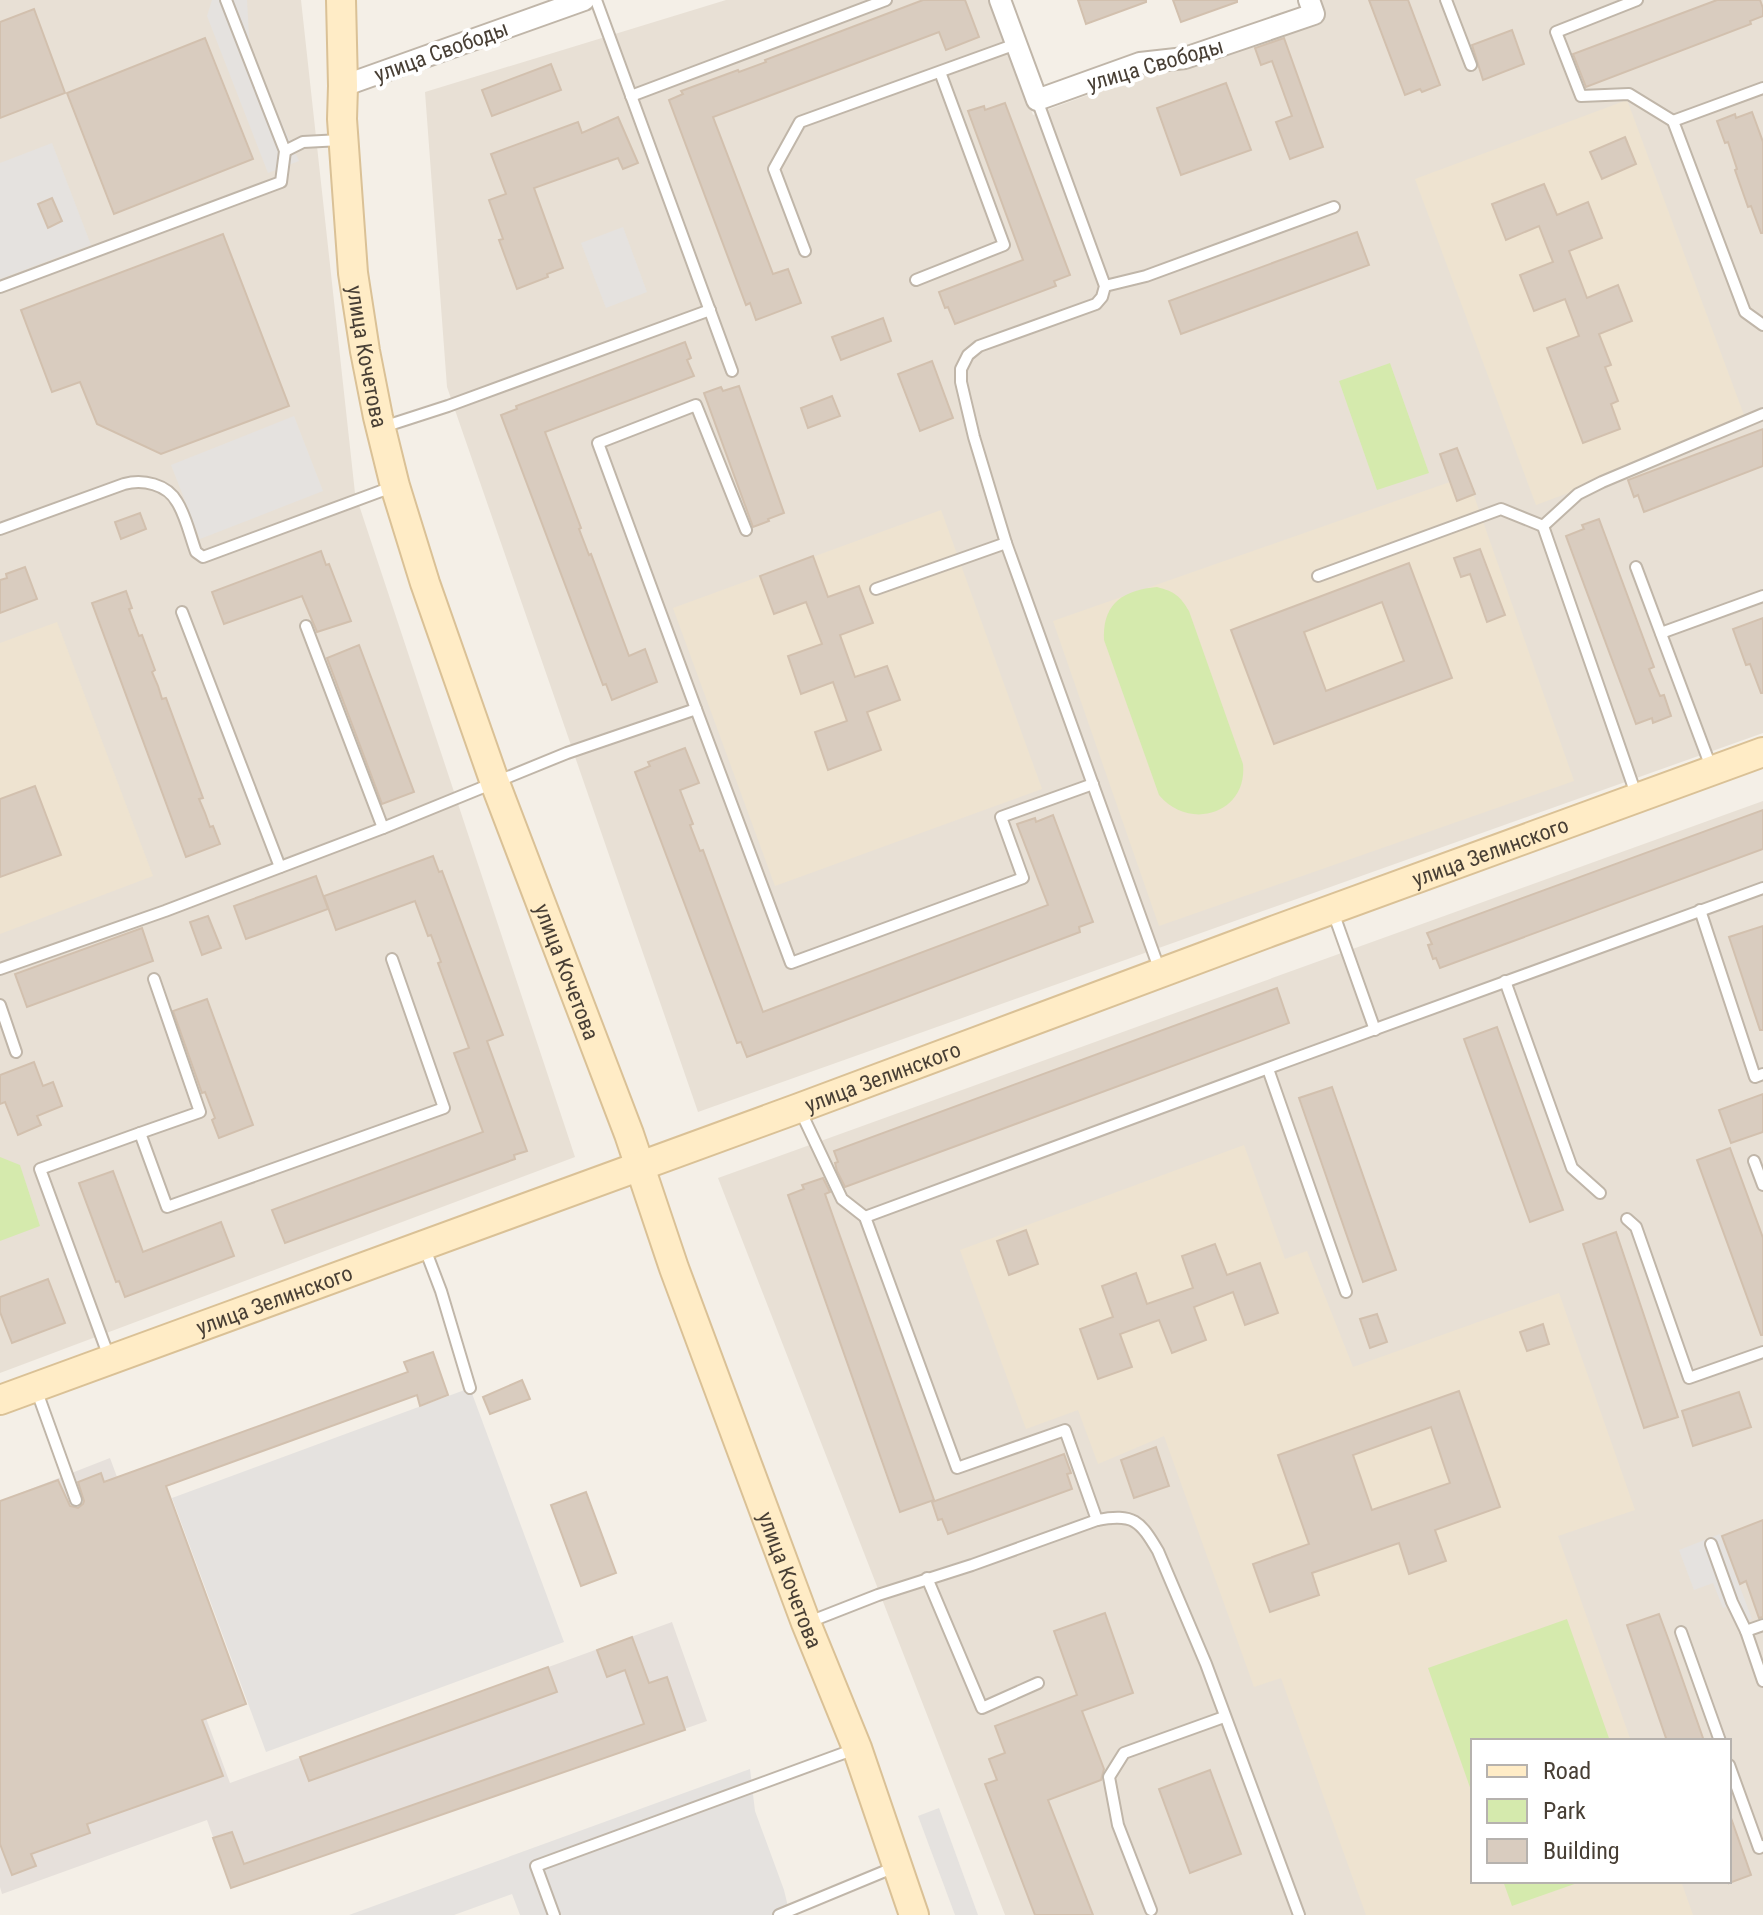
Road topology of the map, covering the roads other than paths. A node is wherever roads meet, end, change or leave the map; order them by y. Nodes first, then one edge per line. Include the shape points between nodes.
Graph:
1 (226, 0) edge
2 (341, 0) edge
3 (584, 0) edge
4 (596, 0) edge
5 (886, 0) edge
6 (1000, 0) edge
7 (1309, 0) edge
8 (1446, 0) edge
9 (1637, 0) edge
10 (1016, 44) junction
11 (1471, 65) dead end
12 (940, 72) junction
13 (343, 86) junction
14 (1763, 88) edge
15 (631, 96) junction
16 (1037, 100) junction
17 (1673, 121) junction
18 (343, 140) junction
19 (285, 151) junction
20 (1334, 207) dead end
21 (805, 251) dead end
22 (916, 280) dead end
23 (1105, 286) junction
24 (0, 287) edge
25 (710, 310) junction
26 (1763, 325) edge
27 (732, 371) dead end
28 (1763, 414) edge
29 (381, 427) junction
30 (395, 486) junction
31 (1543, 526) junction
32 (0, 530) edge
33 (746, 530) dead end
34 (1006, 543) junction
35 (1636, 567) dead end
36 (1318, 576) dead end
37 (876, 589) dead end
38 (1763, 596) edge
39 (182, 612) dead end
40 (306, 626) dead end
41 (1661, 633) junction
42 (696, 709) junction
43 (1763, 752) edge
44 (1712, 771) junction
45 (495, 783) junction
46 (1093, 784) junction
47 (1638, 798) junction
48 (383, 828) junction
49 (280, 867) junction
50 (1763, 888) edge
51 (1333, 910) junction
52 (1700, 910) junction
53 (392, 959) dead end
54 (0, 969) edge
55 (1161, 973) junction
56 (154, 979) dead end
57 (1505, 981) junction
58 (0, 1005) edge
59 (1375, 1030) junction
60 (16, 1052) dead end
61 (1268, 1069) junction
62 (1763, 1074) edge
63 (799, 1108) junction
64 (140, 1133) junction
65 (1754, 1161) dead end
66 (640, 1165) junction
67 (1763, 1185) edge
68 (1600, 1193) dead end
69 (865, 1217) junction
70 (1627, 1219) dead end
71 (424, 1244) junction
72 (1346, 1292) dead end
73 (1763, 1352) edge
74 (110, 1359) junction
75 (35, 1387) junction
76 (470, 1388) dead end
77 (0, 1400) edge
78 (76, 1500) dead end
79 (1097, 1520) junction
80 (1711, 1544) dead end
81 (927, 1578) junction
82 (806, 1623) junction
83 (1763, 1625) edge
84 (1746, 1631) junction
85 (1681, 1632) dead end
86 (1763, 1681) edge
87 (1038, 1683) dead end
88 (1224, 1717) junction
89 (1719, 1739) edge
90 (857, 1748) junction
91 (1731, 1771) edge
92 (1763, 1846) edge
93 (896, 1867) junction
94 (1151, 1910) dead end
95 (554, 1915) edge
96 (779, 1915) edge
97 (914, 1915) edge
98 (1299, 1915) edge

1 - 19 lane
2 - 13 main road, улица Кочетова
3 - 13 street, улица Свободы
4 - 15 lane
5 - 15 lane
6 - 10 street
7 - 16 street, улица Свободы via 1314,14 1185,58 1140,63
8 - 11 lane
9 - 17 lane via 1556,32 1581,96 1629,94
10 - 12 lane
10 - 16 street
12 - 21 lane via 800,122 774,169
12 - 22 lane via 1004,245
13 - 18 main road, улица Кочетова
14 - 17 lane
15 - 25 lane
16 - 23 lane
17 - 26 lane via 1745,312
18 - 19 lane via 303,142
18 - 29 main road, улица Кочетова via 353,273
19 - 24 lane via 281,182
20 - 23 lane
23 - 34 lane via 1096,304 979,346 961,369 974,437
25 - 27 lane
25 - 29 lane
28 - 31 lane via 1578,494
29 - 30 main road, улица Кочетова
30 - 32 lane via 203,557 196,552 177,500 150,482 124,484
30 - 45 main road, улица Кочетова
31 - 36 lane via 1501,509
31 - 47 lane
33 - 42 lane via 696,405 598,443
34 - 37 lane
34 - 46 lane
35 - 41 lane
38 - 41 lane
39 - 49 lane
40 - 48 lane
41 - 44 lane
42 - 45 lane
42 - 46 lane via 791,963 1023,878 1001,817
43 - 44 main road, улица Зелинского
44 - 47 main road, улица Зелинского
45 - 48 lane
45 - 66 main road, улица Кочетова
46 - 55 lane
47 - 51 main road, улица Зелинского
48 - 49 lane
49 - 54 lane
50 - 52 lane
51 - 55 main road, улица Зелинского
51 - 59 lane
52 - 57 lane
52 - 62 lane via 1755,1077
53 - 64 lane via 444,1108 167,1207
55 - 63 main road, улица Зелинского
56 - 64 lane via 200,1112
57 - 59 lane
57 - 68 lane via 1572,1168
58 - 60 lane
59 - 61 lane
61 - 69 lane
61 - 72 lane
63 - 66 main road, улица Зелинского
63 - 69 lane via 842,1199
64 - 74 lane via 40,1169
65 - 67 lane
66 - 71 main road, улица Зелинского
66 - 82 main road, улица Кочетова
69 - 79 lane via 957,1468 1065,1430
70 - 73 lane via 1636,1227 1689,1378
71 - 74 main road, улица Зелинского
71 - 76 lane
74 - 75 main road, улица Зелинского
75 - 77 main road, улица Зелинского
75 - 78 lane
79 - 81 lane
79 - 88 lane via 1134,1519 1148,1535
80 - 84 lane
81 - 82 lane
81 - 87 lane via 982,1708
82 - 90 main road, улица Кочетова
83 - 84 lane
84 - 86 lane
85 - 89 lane
88 - 94 lane via 1124,1753 1109,1777 1118,1825
88 - 98 lane
90 - 93 main road, улица Кочетова
90 - 95 lane via 536,1866
91 - 92 lane via 1759,1848
93 - 96 lane
93 - 97 main road, улица Кочетова

